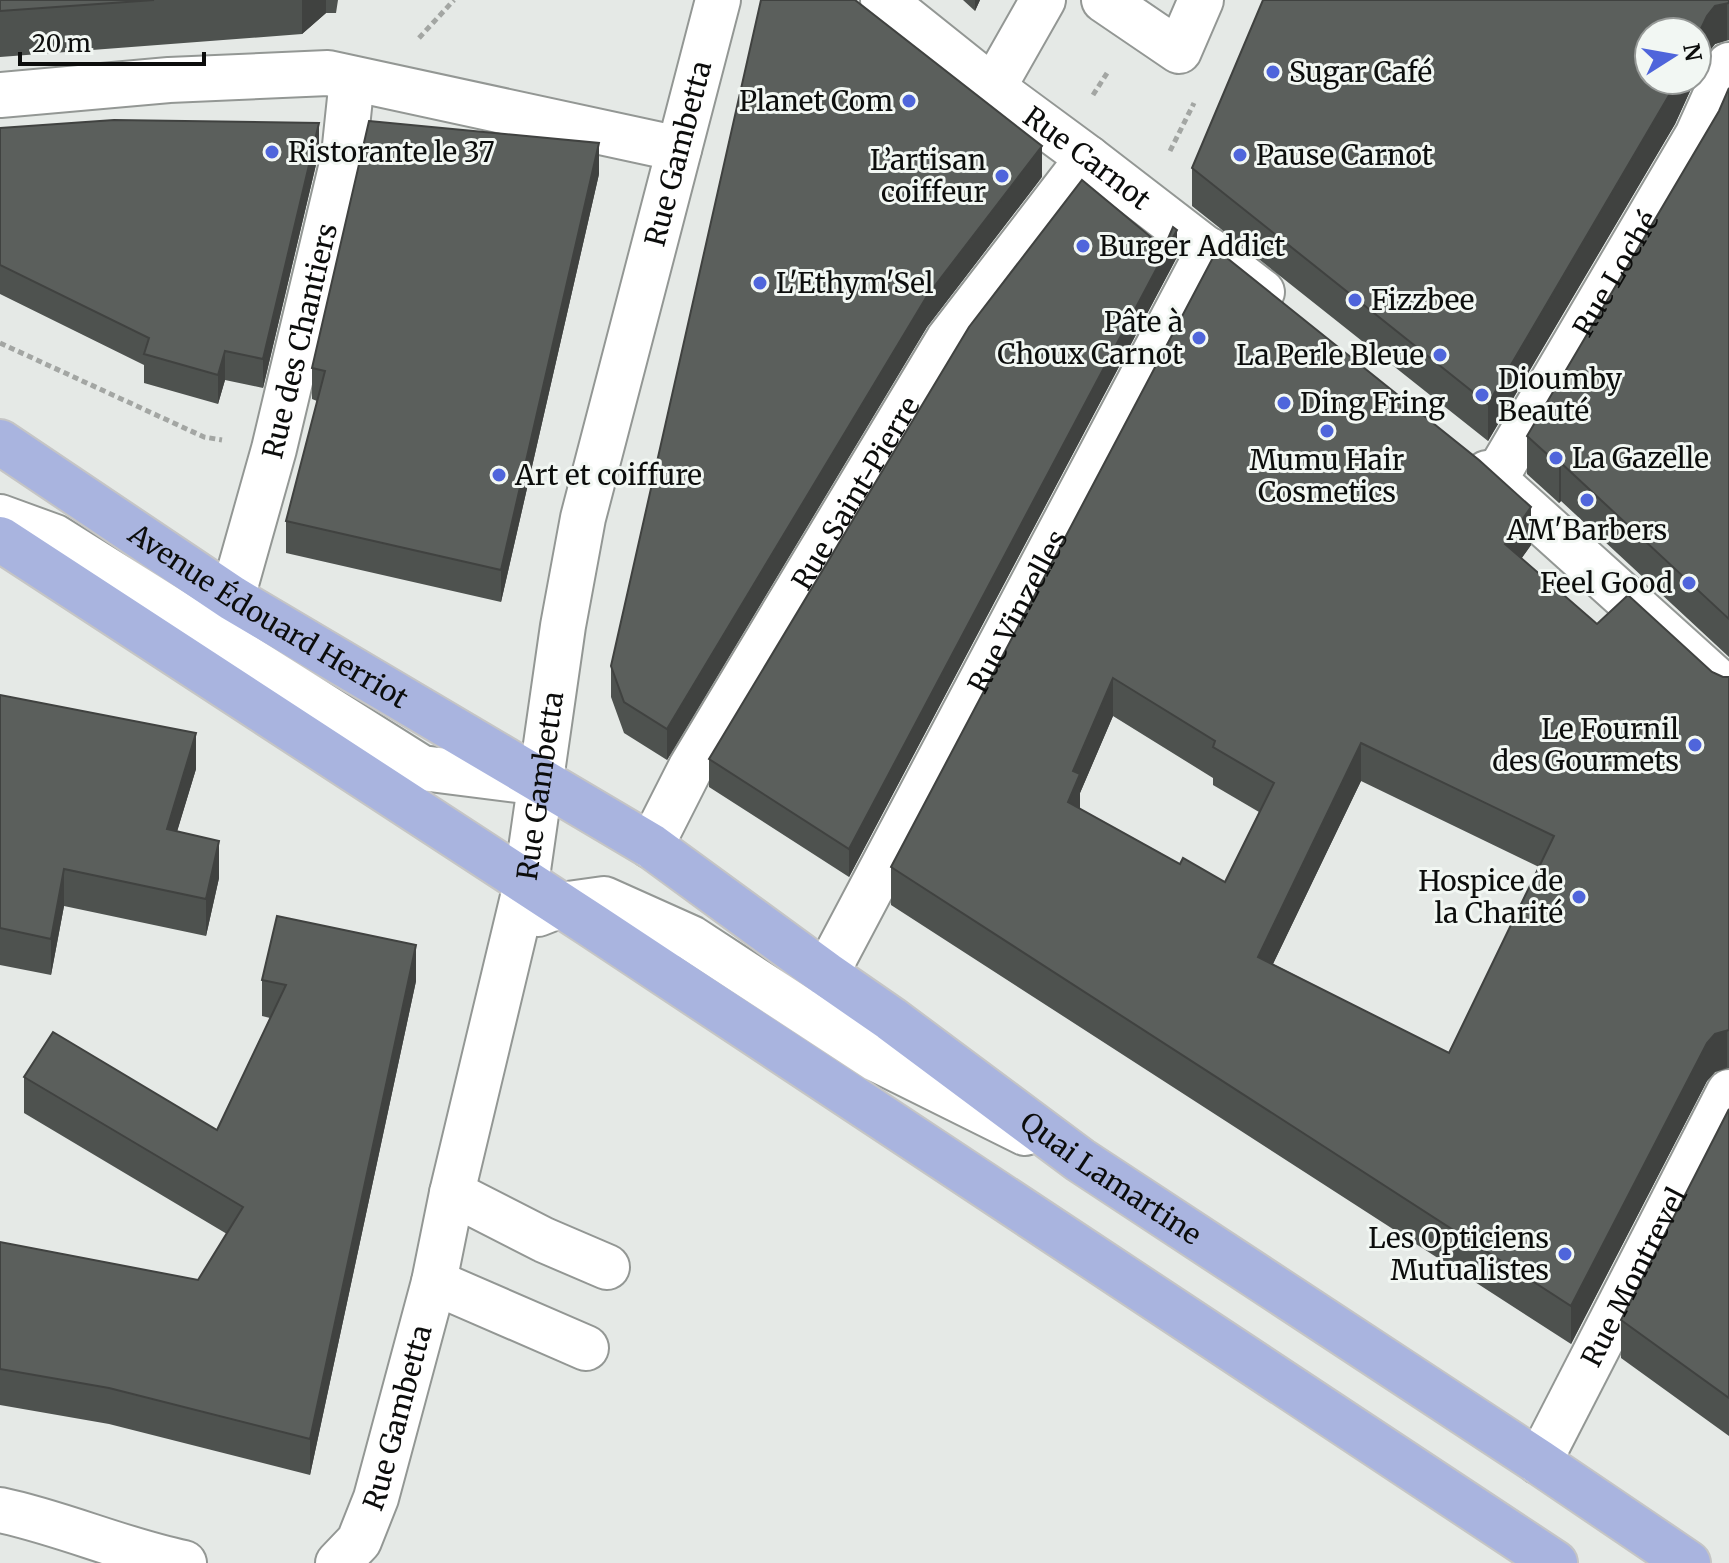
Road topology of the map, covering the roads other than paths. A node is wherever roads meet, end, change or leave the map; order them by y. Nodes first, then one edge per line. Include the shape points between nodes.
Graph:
1 (718, 0) edge
2 (883, 0) edge
3 (1043, 0) edge
4 (1104, 0) edge
5 (1201, 0) edge
6 (1729, 65) edge
7 (352, 79) junction
8 (993, 88) junction
9 (0, 95) edge
10 (1076, 148) junction
11 (679, 149) junction
12 (1209, 250) junction
13 (1296, 319) edge
14 (0, 442) edge
15 (1457, 449) edge
16 (1495, 479) junction
17 (0, 517) edge
18 (0, 539) edge
19 (232, 598) junction
20 (1729, 691) edge
21 (542, 783) junction
22 (651, 846) junction
23 (535, 904) junction
24 (826, 974) junction
25 (1729, 1092) edge
26 (1080, 1160) junction
27 (452, 1193) junction
28 (607, 1267) dead end
29 (434, 1282) junction
30 (586, 1348) dead end
31 (1539, 1462) junction
32 (0, 1510) edge
33 (184, 1563) edge
34 (338, 1563) edge
35 (1555, 1563) edge
36 (1688, 1563) edge

1 - 11 street, Rue Gambetta
2 - 8 street, Rue Carnot
3 - 8 street
4 - 5 street via 1179,51
6 - 16 street, Rue Loché via 1697,136
7 - 9 street via 299,74
7 - 11 street
7 - 19 street, Rue des Chantiers via 344,155 274,449
8 - 10 street, Rue Carnot
10 - 12 street, Rue Carnot
10 - 22 street, Rue Saint-Pierre via 948,340 691,767
11 - 21 street, Rue Gambetta via 583,518
12 - 13 street, Rue Carnot
12 - 24 street, Rue Vinzelles
14 - 19 main road, Avenue Édouard Herriot
15 - 16 street
16 - 20 street
17 - 21 street via 55,537 422,768
18 - 23 main road
19 - 21 main road, Avenue Édouard Herriot
21 - 22 main road, Quai Lamartine
21 - 23 street, Rue Gambetta
22 - 24 main road, Quai Lamartine
23 - 26 street via 604,899 691,938 876,1059
23 - 27 street, Rue Gambetta
23 - 35 main road
24 - 26 main road, Quai Lamartine
25 - 31 street, Rue Montrevel
26 - 31 main road, Quai Lamartine
27 - 28 street
27 - 29 street, Rue Gambetta
29 - 30 street
29 - 34 street, Rue Gambetta via 376,1498 359,1541
31 - 36 main road, Quai Lamartine
32 - 33 street

